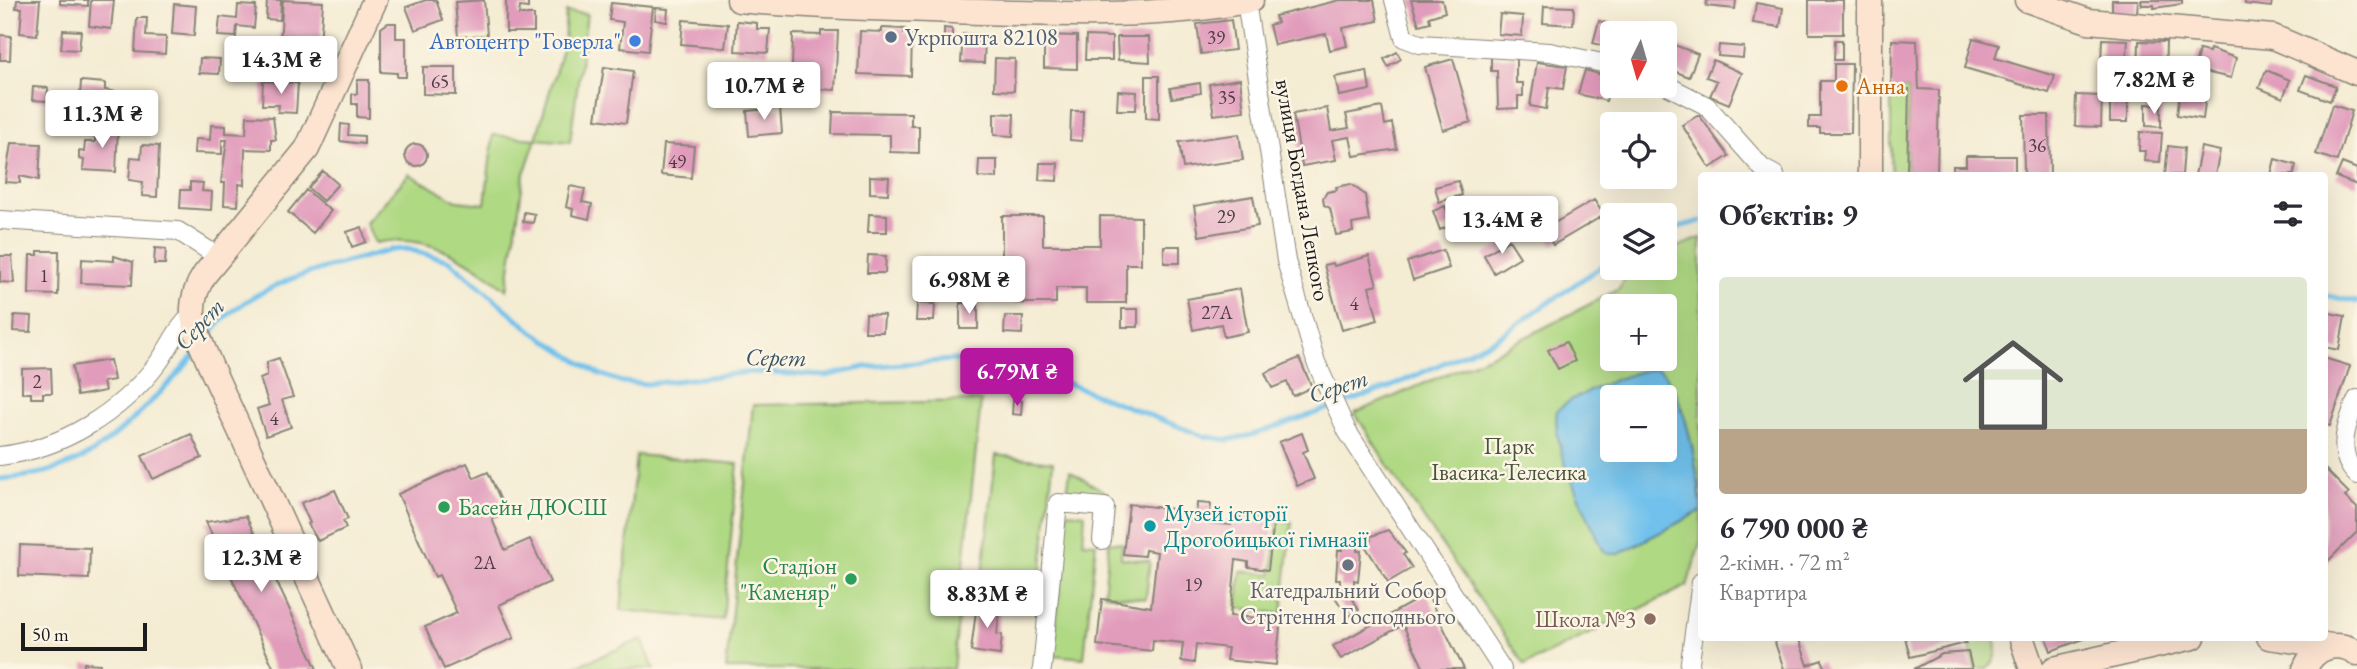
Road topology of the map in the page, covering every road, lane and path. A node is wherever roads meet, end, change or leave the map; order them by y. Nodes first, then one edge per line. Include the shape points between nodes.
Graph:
1 (375, 0) edge
2 (739, 0) edge
3 (1394, 0) edge
4 (1870, 0) edge
5 (2026, 0) edge
6 (1249, 1) edge
7 (983, 6) edge
8 (1600, 62) edge
9 (2357, 73) edge
10 (1677, 91) edge
11 (1769, 172) edge
12 (1870, 172) edge
13 (0, 220) edge
14 (219, 257) junction
15 (194, 323) junction
16 (2357, 399) edge
17 (0, 456) edge
18 (2357, 475) edge
19 (1102, 540) dead end
20 (1698, 604) edge
21 (2022, 641) edge
22 (2176, 641) edge
23 (2268, 641) edge
24 (2300, 641) edge
25 (2347, 647) edge
26 (349, 669) edge
27 (1042, 669) edge
28 (1502, 669) edge
29 (1689, 669) edge
30 (2032, 669) edge
31 (2054, 669) edge
32 (2296, 669) edge
33 (2305, 669) edge

1 - 14 street via 307,149
2 - 7 street via 828,7
3 - 8 street via 1404,38 1420,44 1550,52
4 - 12 street
5 - 9 street via 2088,21 2273,37
6 - 7 street via 1148,12
6 - 28 street, вулиця Богдана Лепкого via 1287,266 1304,328 1341,420
10 - 11 street via 1707,106
13 - 14 street via 178,231
14 - 15 street via 195,288
15 - 17 street via 180,327 135,392 103,416 46,446
15 - 26 street
16 - 18 street via 2344,436 2346,465
19 - 27 street via 1105,507 1058,503
20 - 29 street
21 - 30 street
22 - 31 street
23 - 32 street
24 - 25 street
25 - 33 street via 2315,654

